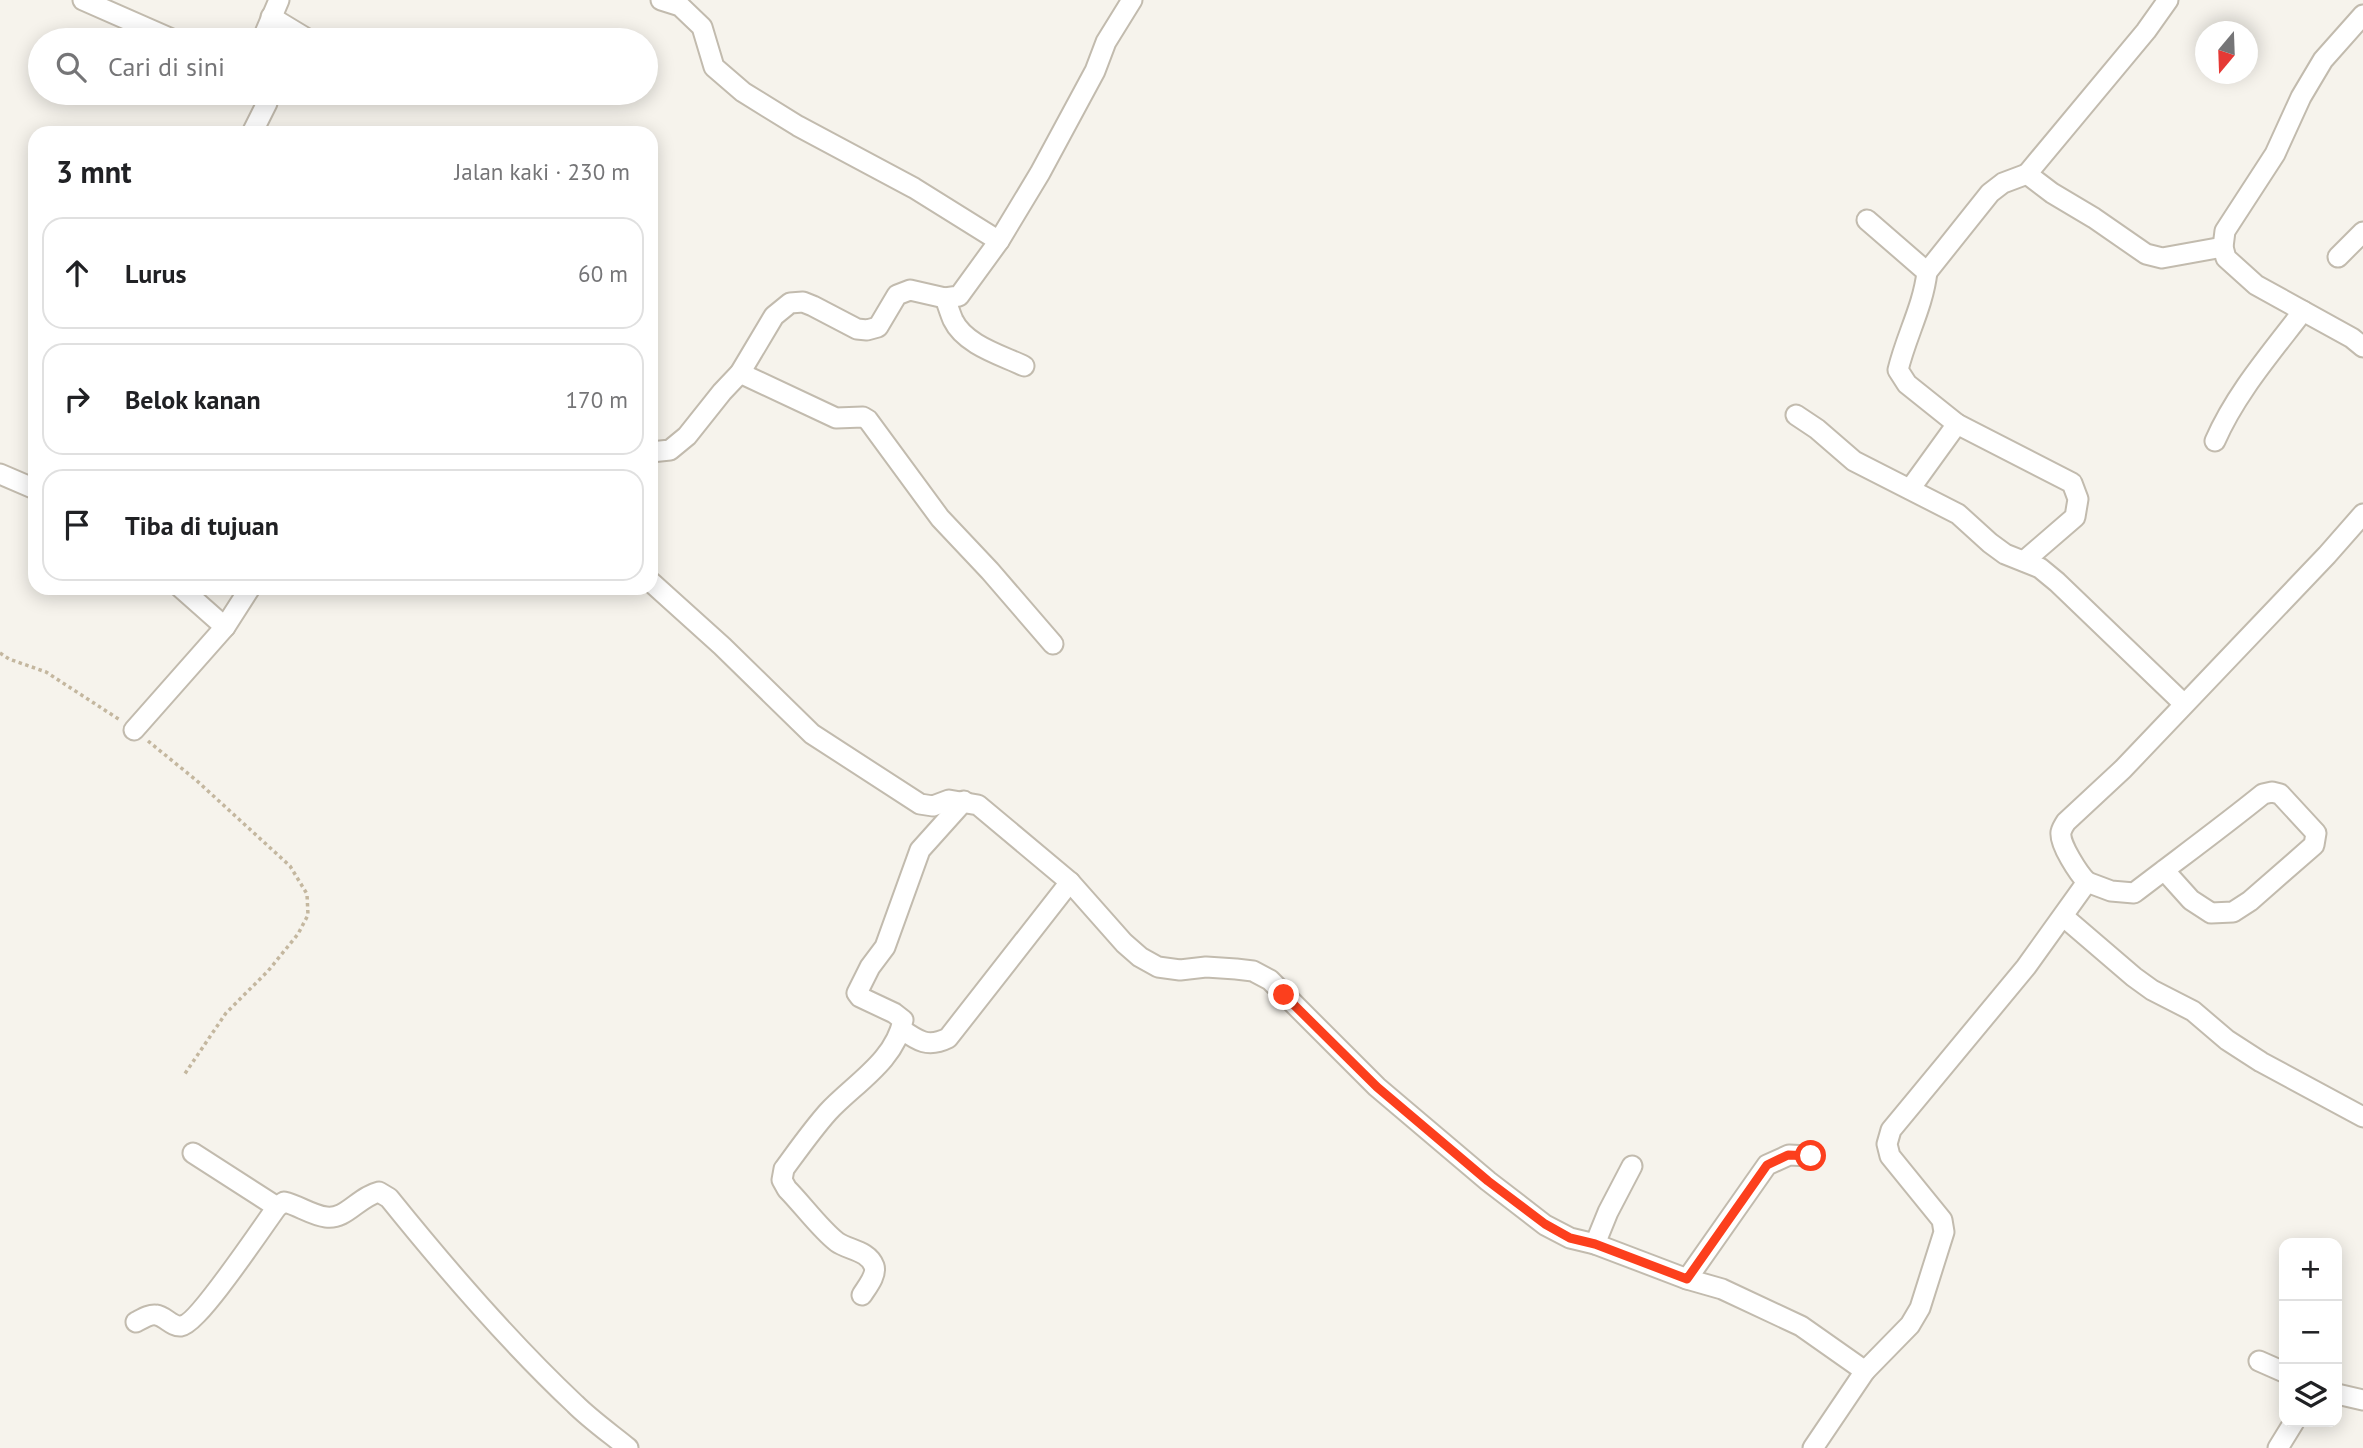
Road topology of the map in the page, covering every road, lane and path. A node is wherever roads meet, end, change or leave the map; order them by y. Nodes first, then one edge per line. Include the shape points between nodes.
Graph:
1 (83, 0) edge
2 (661, 0) edge
3 (1132, 0) edge
4 (2168, 0) edge
5 (275, 9) edge
6 (2363, 15) edge
7 (147, 28) edge
8 (267, 28) edge
9 (296, 28) edge
10 (266, 105) edge
11 (256, 126) edge
12 (2027, 174) junction
13 (1867, 220) dead end
14 (2363, 232) edge
15 (999, 241) junction
16 (2223, 247) junction
17 (2338, 257) dead end
18 (1927, 272) junction
19 (945, 298) junction
20 (2303, 312) junction
21 (2363, 347) edge
22 (1024, 366) dead end
23 (740, 373) junction
24 (1796, 415) dead end
25 (1956, 424) junction
26 (2215, 441) dead end
27 (658, 451) edge
28 (0, 474) edge
29 (28, 486) edge
30 (1910, 489) junction
31 (2363, 514) edge
32 (2024, 561) junction
33 (658, 588) edge
34 (189, 595) edge
35 (246, 595) edge
36 (225, 627) junction
37 (1053, 644) dead end
38 (0, 653) edge
39 (2184, 704) junction
40 (134, 730) junction
41 (964, 801) junction
42 (2164, 870) junction
43 (1070, 882) junction
44 (2087, 882) junction
45 (2064, 917) junction
46 (901, 1029) junction
47 (184, 1074) dead end
48 (2363, 1117) edge
49 (193, 1153) dead end
50 (1811, 1156) dead end
51 (1632, 1166) dead end
52 (277, 1207) junction
53 (1595, 1244) junction
54 (1687, 1279) junction
55 (862, 1295) dead end
56 (136, 1322) dead end
57 (2259, 1360) dead end
58 (2279, 1370) edge
59 (1865, 1371) junction
60 (2342, 1395) edge
61 (2363, 1401) edge
62 (2291, 1427) edge
63 (628, 1448) edge
64 (1813, 1448) edge
65 (2278, 1448) edge

1 - 7 street
2 - 15 street via 680,6 702,27 714,67 743,92
3 - 15 street
4 - 12 street
5 - 8 street
5 - 9 street
6 - 16 street via 2312,78 2274,154 2225,231
10 - 11 street
12 - 16 street via 2146,254 2162,258
12 - 18 street via 1990,193
13 - 18 street
14 - 17 street
15 - 19 street via 959,296
16 - 20 street via 2226,258 2256,285
18 - 25 street via 1920,308 1898,370 1907,384
19 - 22 street via 964,335
19 - 23 street via 910,290 897,295 877,327 867,330 803,302 790,303 774,316
20 - 21 street
20 - 26 street via 2238,397
23 - 27 street via 677,446
23 - 37 street via 836,418 868,420 940,518
24 - 30 street via 1854,461
25 - 30 street
25 - 32 street via 2072,483 2078,499 2076,517
28 - 29 street
30 - 32 street via 1958,513 2005,554
31 - 39 street
32 - 39 street via 2057,582
33 - 41 street via 812,734 920,804
34 - 36 street
35 - 36 street
36 - 40 street
38 - 40 path via 46,672
39 - 44 street via 2061,830 2062,841
40 - 47 path via 290,866 307,894 308,915 298,934 226,1013
41 - 43 street via 978,804
41 - 46 street via 920,850 885,947 857,993 903,1020
42 - 42 street via 2191,900 2211,913 2233,912 2314,845 2316,833 2280,794 2263,794
42 - 44 street via 2134,893
43 - 46 street via 947,1038 936,1044 917,1040
43 - 53 street via 1124,943 1158,967 1253,971 1269,980 1377,1087 1488,1181 1545,1224 1570,1238
44 - 45 street
45 - 48 street via 2143,984 2193,1011 2260,1062
45 - 59 street via 1891,1130 1890,1156 1942,1220 1944,1232 1920,1308 1910,1325
46 - 55 street via 880,1063 828,1113 784,1169 782,1180 838,1242 872,1262 874,1276
49 - 52 street
50 - 54 street via 1788,1155 1767,1165
51 - 53 street
52 - 56 street via 204,1308 188,1323 175,1325 154,1314
52 - 63 street via 284,1202 329,1218 341,1215 367,1195 379,1192 390,1198 511,1340 576,1406
53 - 54 street
54 - 59 street via 1722,1289 1801,1326
57 - 58 street
59 - 64 street
60 - 61 street
62 - 65 street

